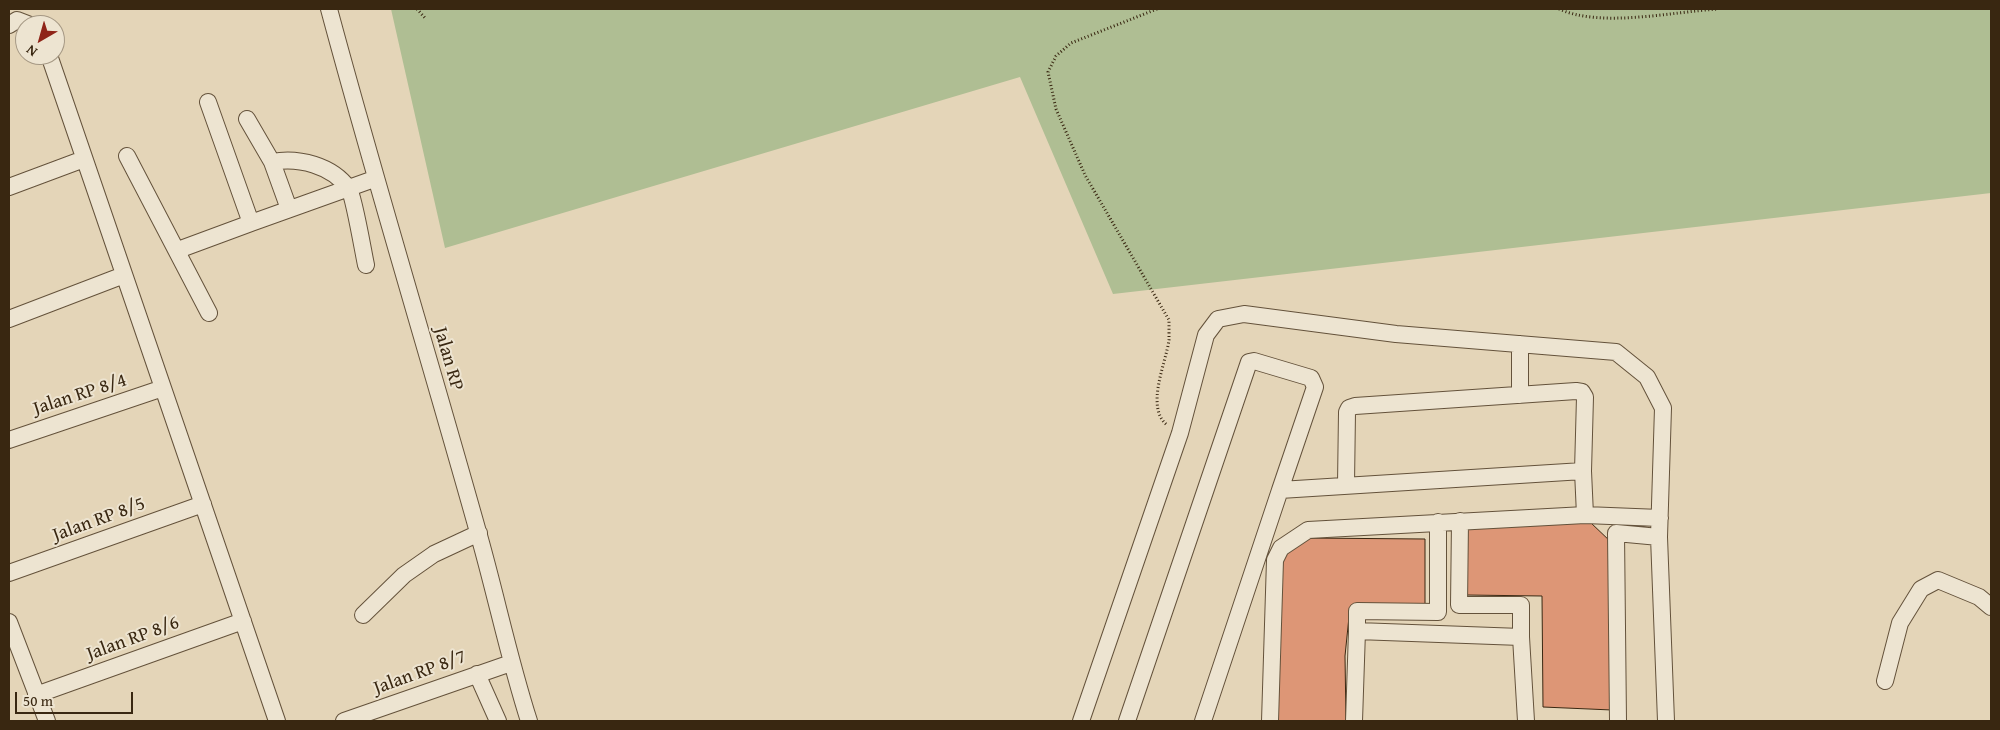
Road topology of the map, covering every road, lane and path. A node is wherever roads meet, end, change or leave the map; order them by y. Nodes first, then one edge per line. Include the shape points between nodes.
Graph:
1 (329, 9) edge
2 (418, 9) edge
3 (1157, 9) edge
4 (1559, 9) edge
5 (1718, 9) edge
6 (425, 18) dead end
7 (51, 65) edge
8 (208, 102) dead end
9 (247, 119) dead end
10 (127, 156) dead end
11 (84, 159) junction
12 (272, 162) junction
13 (374, 179) junction
14 (9, 187) edge
15 (349, 189) junction
16 (289, 209) junction
17 (250, 223) junction
18 (178, 250) junction
19 (366, 265) dead end
20 (124, 275) junction
21 (209, 313) dead end
22 (9, 319) edge
23 (1520, 344) junction
24 (163, 388) junction
25 (1520, 395) junction
26 (1180, 433) junction
27 (9, 440) edge
28 (1583, 471) junction
29 (1346, 484) junction
30 (1280, 490) junction
31 (202, 504) junction
32 (1585, 515) junction
33 (1660, 518) junction
34 (1460, 521) junction
35 (1438, 522) junction
36 (479, 534) junction
37 (1659, 537) junction
38 (9, 573) edge
39 (1991, 607) edge
40 (363, 614) dead end
41 (243, 621) junction
42 (9, 622) edge
43 (1357, 631) junction
44 (1521, 637) junction
45 (511, 663) junction
46 (477, 674) junction
47 (1886, 681) dead end
48 (36, 695) junction
49 (46, 721) edge
50 (277, 721) edge
51 (344, 721) edge
52 (498, 721) edge
53 (529, 721) edge
54 (1081, 721) edge
55 (1127, 721) edge
56 (1203, 721) edge
57 (1270, 721) edge
58 (1354, 721) edge
59 (1526, 721) edge
60 (1618, 721) edge
61 (1666, 721) edge

1 - 13 street, Jalan RP
2 - 6 path
3 - 26 path via 1071,43 1056,56 1048,72 1056,109 1085,176 1169,320 1157,408 1164,423
4 - 5 path via 1572,15 1607,19
7 - 11 street
8 - 17 street
9 - 12 street
10 - 18 street
11 - 14 street
11 - 20 street
12 - 15 street via 288,159 326,168
12 - 16 street
13 - 15 street
13 - 36 street, Jalan RP
15 - 16 street
15 - 19 street
16 - 17 street
17 - 18 street
18 - 21 street
20 - 22 street
20 - 24 street
23 - 25 street
23 - 26 street via 1396,334 1244,314 1218,319 1206,335
23 - 33 street via 1616,352 1647,377 1663,408
24 - 27 street, Jalan RP 8/4
24 - 31 street
25 - 28 street via 1582,392 1585,397
25 - 29 street via 1349,408
26 - 54 street
28 - 29 street
28 - 32 street
29 - 30 street
30 - 55 street via 1314,382 1311,378 1249,362
30 - 56 street
31 - 38 street, Jalan RP 8/5
31 - 41 street
32 - 33 street
32 - 34 street
33 - 37 street
34 - 35 street
34 - 44 street via 1459,605 1521,606
35 - 43 street via 1438,612 1357,611
35 - 57 street via 1308,530 1282,548 1275,560
36 - 40 street via 434,554 404,575
36 - 45 street, Jalan RP
37 - 60 street via 1616,533
37 - 61 street
39 - 47 street via 1979,597 1938,580 1921,588 1900,624
41 - 48 street, Jalan RP 8/6
41 - 50 street
42 - 48 street
43 - 44 street
43 - 58 street
44 - 59 street
45 - 46 street, Jalan RP 8/7
45 - 53 street, Jalan RP
46 - 51 street, Jalan RP 8/7
46 - 52 street
48 - 49 street

